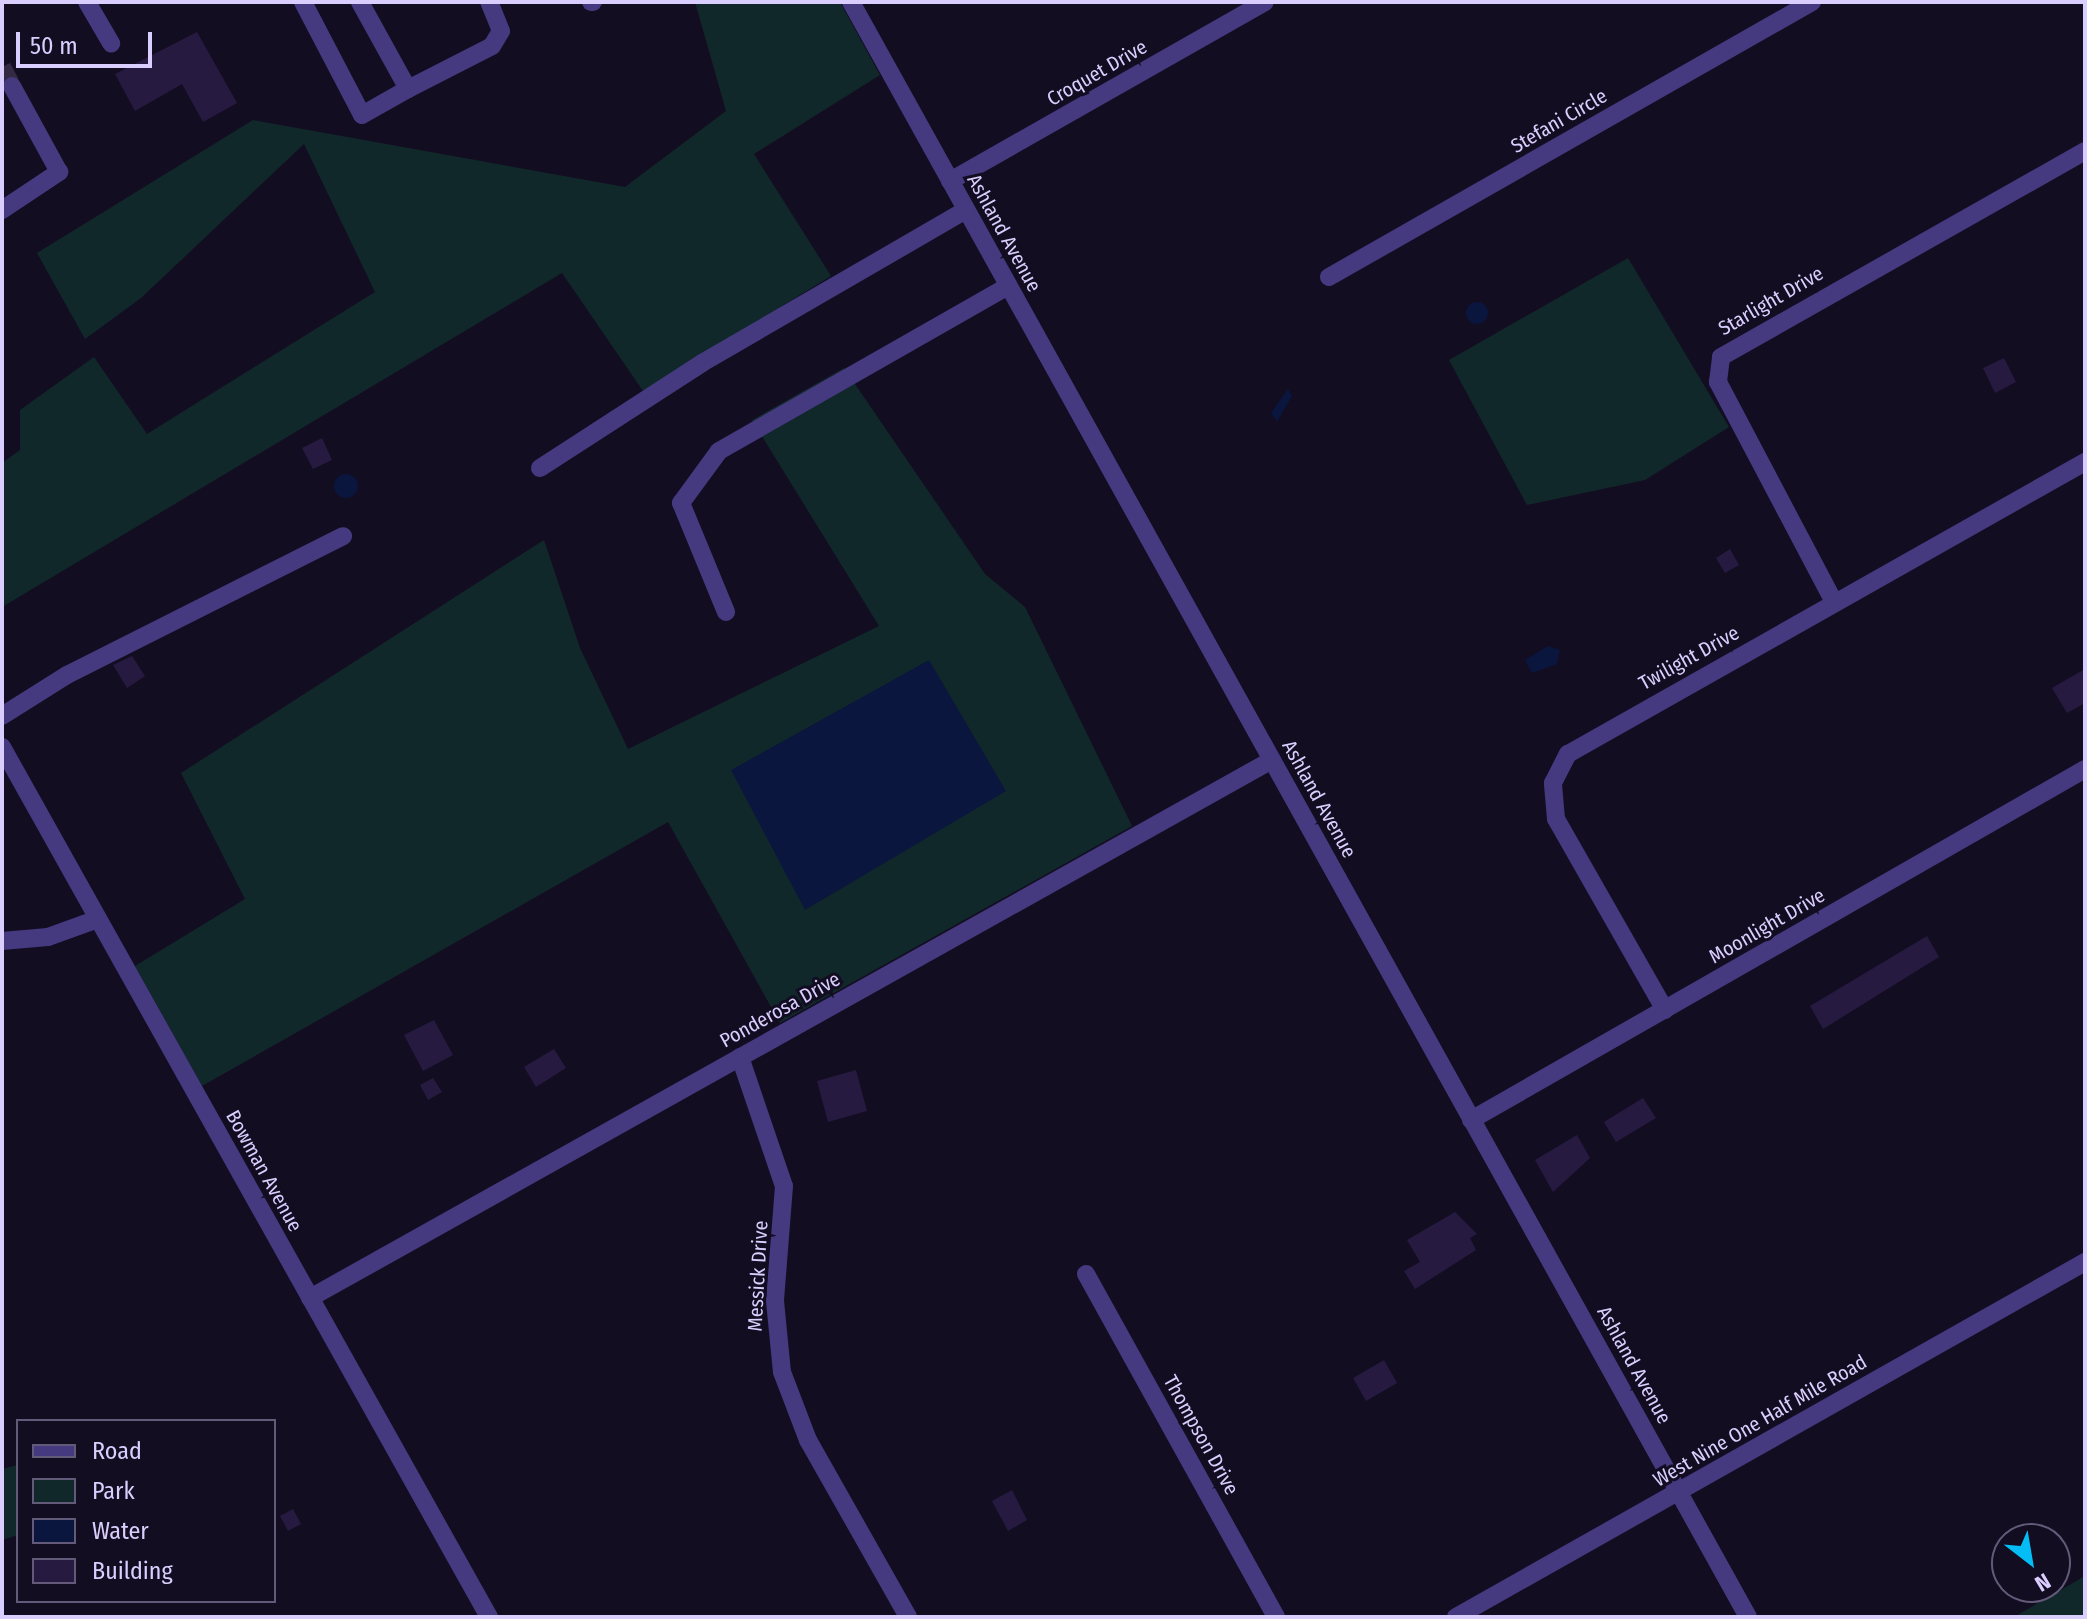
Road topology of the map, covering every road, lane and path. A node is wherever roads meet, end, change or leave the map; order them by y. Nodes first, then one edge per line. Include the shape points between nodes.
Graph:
1 (87, 2) edge
2 (303, 2) edge
3 (360, 2) edge
4 (489, 2) edge
5 (851, 2) edge
6 (1265, 2) edge
7 (1812, 2) edge
8 (111, 43) dead end
9 (12, 86) tunnel mouth
10 (408, 89) junction
11 (2085, 151) edge
12 (950, 181) junction
13 (2, 210) edge
14 (966, 210) junction
15 (1329, 277) dead end
16 (1008, 286) junction
17 (2085, 462) edge
18 (540, 468) dead end
19 (343, 536) dead end
20 (1834, 602) junction
21 (726, 612) dead end
22 (2, 716) edge
23 (2, 747) edge
24 (1272, 760) junction
25 (2085, 769) edge
26 (98, 919) junction
27 (2, 941) edge
28 (1665, 1010) junction
29 (740, 1057) junction
30 (1471, 1120) junction
31 (2085, 1262) edge
32 (1086, 1274) dead end
33 (310, 1298) junction
34 (1680, 1492) junction
35 (489, 1617) edge
36 (908, 1617) edge
37 (1276, 1617) edge
38 (1456, 1617) edge
39 (1748, 1617) edge

1 - 8 street
2 - 10 street via 362,115
3 - 10 street
4 - 10 street via 501,31 492,46
5 - 12 street, Ashland Avenue
6 - 12 street, Croquet Drive
7 - 15 street, Stefani Circle
9 - 13 street via 59,172
11 - 20 street, Starlight Drive via 1721,357 1718,382
12 - 14 street, Ashland Avenue
14 - 16 street, Ashland Avenue
14 - 18 street via 702,363
16 - 21 street via 719,451 681,503
16 - 24 street, Ashland Avenue
17 - 20 street, Twilight Drive
19 - 22 street via 67,675
20 - 28 street, Twilight Drive via 1579,745 1559,767 1556,819
23 - 26 street, Bowman Avenue
24 - 29 street, Ponderosa Drive
24 - 30 street, Ashland Avenue
25 - 28 street, Moonlight Drive
26 - 27 street via 48,937
26 - 33 street, Bowman Avenue
28 - 30 street, Moonlight Drive
29 - 33 street, Ponderosa Drive
29 - 36 street, Messick Drive via 784,1186 775,1301 782,1372 808,1440
30 - 34 street, Ashland Avenue
31 - 34 street, West Nine One Half Mile Road
32 - 37 street, Thompson Drive
33 - 35 street, Bowman Avenue
34 - 38 street, West Nine One Half Mile Road
34 - 39 street, Ashland Avenue

